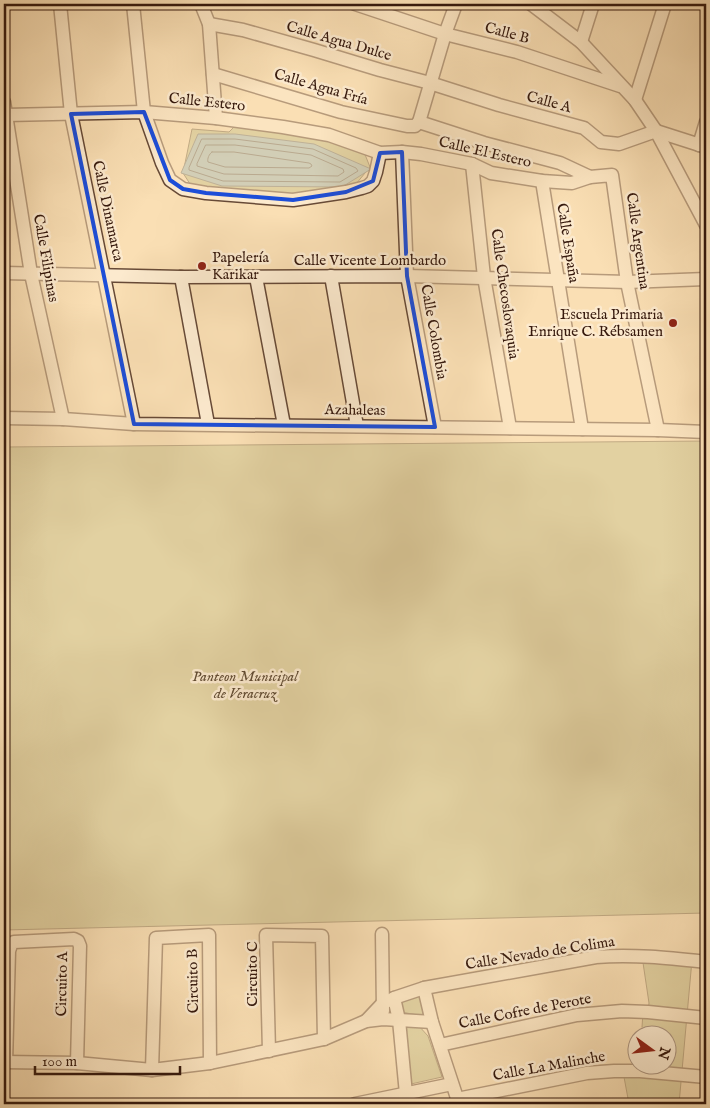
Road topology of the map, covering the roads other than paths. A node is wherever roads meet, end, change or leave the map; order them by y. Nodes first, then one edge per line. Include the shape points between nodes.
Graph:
1 (60, 4) edge
2 (133, 4) edge
3 (202, 4) edge
4 (355, 4) edge
5 (456, 4) edge
6 (531, 4) edge
7 (593, 4) edge
8 (665, 4) edge
9 (209, 24) junction
10 (445, 34) junction
11 (581, 42) junction
12 (213, 74) junction
13 (430, 83) junction
14 (622, 86) junction
15 (635, 100) junction
16 (4, 102) edge
17 (144, 112) junction
18 (72, 114) junction
19 (6, 115) junction
20 (216, 118) junction
21 (419, 122) junction
22 (706, 122) edge
23 (656, 131) junction
24 (703, 146) edge
25 (402, 152) junction
26 (380, 153) junction
27 (472, 164) junction
28 (612, 175) joint
29 (590, 177) junction
30 (542, 181) junction
31 (706, 225) edge
32 (4, 273) edge
33 (32, 274) junction
34 (105, 276) junction
35 (331, 276) junction
36 (407, 276) junction
37 (181, 277) junction
38 (256, 277) junction
39 (484, 278) junction
40 (557, 279) junction
41 (706, 279) edge
42 (627, 282) junction
43 (4, 418) edge
44 (63, 419) junction
45 (134, 424) junction
46 (208, 424) junction
47 (284, 425) junction
48 (357, 426) junction
49 (435, 427) junction
50 (510, 428) junction
51 (582, 429) junction
52 (658, 430) junction
53 (706, 432) edge
54 (382, 934) dead end
55 (706, 962) edge
56 (424, 988) junction
57 (394, 998) junction
58 (382, 1004) junction
59 (706, 1018) edge
60 (384, 1019) junction
61 (399, 1020) junction
62 (366, 1021) junction
63 (432, 1022) junction
64 (324, 1040) junction
65 (440, 1045) junction
66 (270, 1051) junction
67 (5, 1062) edge
68 (210, 1063) junction
69 (77, 1064) junction
70 (152, 1070) junction
71 (706, 1077) edge
72 (452, 1084) junction
73 (406, 1094) junction
74 (458, 1102) edge
75 (355, 1104) edge

1 - 18 street, Calle Dinamarca
2 - 17 street
3 - 9 street
4 - 10 street, Calle B
5 - 10 street
6 - 11 street
7 - 11 street
8 - 15 street
9 - 12 street
9 - 13 street, Calle Agua Dulce via 243,30
10 - 13 street
10 - 14 street, Calle B via 517,52
11 - 14 street
12 - 20 street
12 - 21 street, Calle Agua Fría via 341,112 407,126 415,126
13 - 21 street
13 - 23 street, Calle A via 584,128 601,142 619,144
14 - 15 street
15 - 23 street
16 - 19 street, Calle Filipinas
17 - 18 street, Calle Estero
17 - 20 street, Calle Estero
17 - 26 street via 170,180 183,189 206,193 293,200 346,192 368,186 373,181
18 - 19 street, Calle Estero
18 - 34 street, Calle Dinamarca
19 - 33 street, Calle Filipinas
20 - 26 street, Calle Estero via 329,135
21 - 29 street via 560,163
22 - 24 street
23 - 24 street
23 - 31 street
25 - 26 street, Calle Estero
25 - 27 street, Calle El Estero
25 - 36 street, Calle Colombia
27 - 30 street, Calle El Estero via 491,173
27 - 39 street, Calle Checoslovaquia
28 - 29 street, Calle El Estero
28 - 42 street, Calle Argentina
29 - 30 street, Calle El Estero via 572,183
30 - 40 street, Calle España
32 - 33 street, Calle Vicente Lombardo
33 - 34 street, Calle Vicente Lombardo
33 - 44 street, Calle Filipinas
34 - 37 street, Calle Vicente Lombardo
34 - 45 street, Calle Dinamarca
35 - 36 street, Calle Vicente Lombardo
35 - 38 street, Calle Vicente Lombardo
35 - 48 street
36 - 39 street, Calle Vicente Lombardo
36 - 49 street, Calle Colombia
37 - 38 street, Calle Vicente Lombardo
37 - 46 street
38 - 47 street
39 - 40 street, Calle Vicente Lombardo
39 - 50 street, Calle Checoslovaquia
40 - 42 street, Calle Vicente Lombardo
40 - 51 street, Calle España
41 - 42 street, Calle Vicente Lombardo
42 - 52 street, Calle Argentina
43 - 44 street, Azahaleas
44 - 45 street, Azahaleas
45 - 46 street, Azahaleas
46 - 47 street, Azahaleas
47 - 48 street, Azahaleas
48 - 49 street, Azahaleas
49 - 50 street, Azahaleas
50 - 51 street, Azahaleas
51 - 52 street, Azahaleas
52 - 53 street, Azahaleas
54 - 58 street
55 - 56 street, Calle Nevado de Colima via 615,956
56 - 57 street, Calle Nevado de Colima
56 - 63 street
57 - 58 street, Calle Nevado de Colima
57 - 61 street
58 - 60 street
58 - 62 street
59 - 65 street, Calle Cofre de Perote via 622,1011 577,1015
60 - 61 street
60 - 62 street
61 - 63 street
61 - 73 street
62 - 64 street
63 - 65 street
64 - 66 street
64 - 66 street, Circuito C via 322,936 266,935
65 - 72 street
66 - 68 street
67 - 69 street
67 - 69 street, Circuito A via 8,951 11,945 14,942 74,939 80,946
68 - 70 street
68 - 70 street, Circuito B via 209,935 156,938
69 - 70 street
71 - 74 street, Calle La Malinche via 640,1071 596,1072
72 - 73 street
72 - 74 street
73 - 75 street

